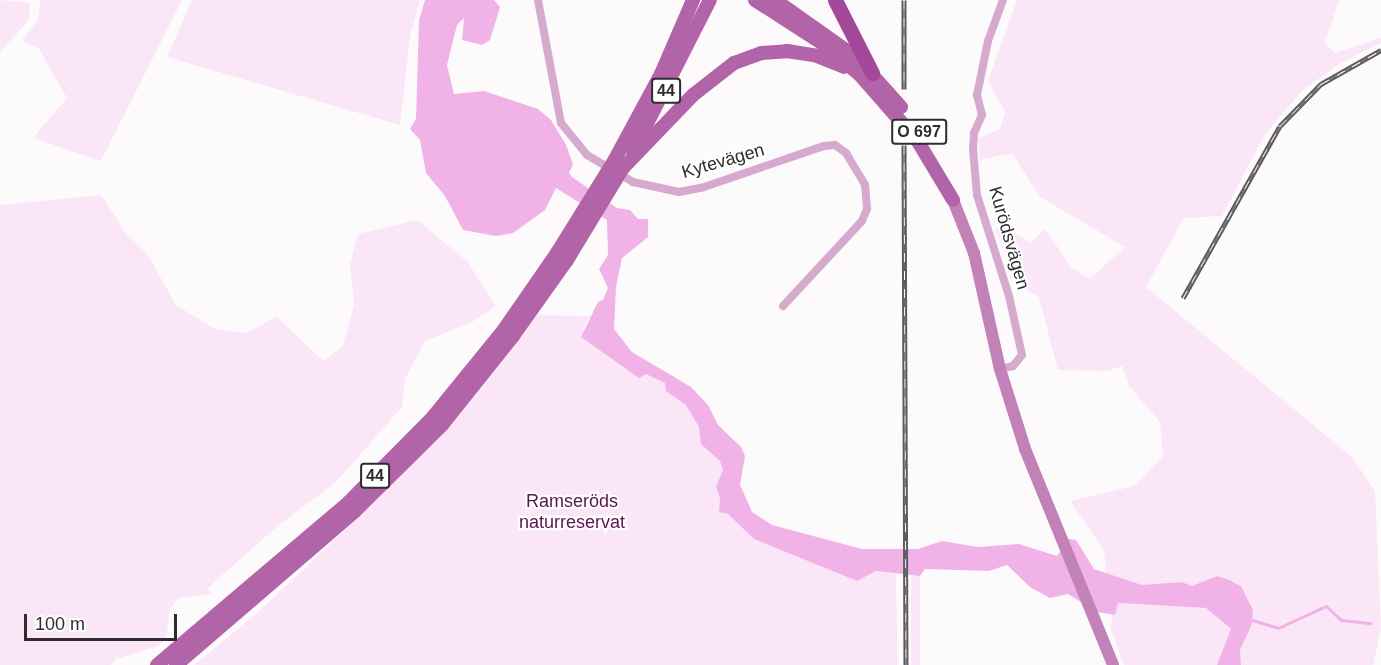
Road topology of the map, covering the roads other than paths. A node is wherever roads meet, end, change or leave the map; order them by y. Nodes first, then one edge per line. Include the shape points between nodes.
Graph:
1 (538, 0) edge
2 (693, 0) edge
3 (710, 0) edge
4 (755, 0) edge
5 (775, 0) edge
6 (835, 0) edge
7 (1003, 0) edge
8 (866, 74) junction
9 (619, 165) junction
10 (953, 200) joint
11 (562, 257) junction
12 (783, 306) dead end
13 (1000, 369) junction
14 (157, 665) edge
15 (176, 665) edge
16 (1113, 665) edge

1 - 12 street, Kytevägen via 561,123 587,155 633,182 680,192 824,146 835,146 846,153 866,185 867,209 862,221
2 - 9 main road, 44
3 - 9 main road, 44 via 670,84
4 - 8 main road, O 697
5 - 8 main road via 831,37
6 - 8 highway, O 697
7 - 13 street, Kurödsvägen via 988,41 979,84 977,95 982,115 974,133 973,149 977,195 1009,296 1022,355 1013,366
8 - 9 main road via 802,53 775,51 748,57 721,71 693,94
8 - 10 main road, O 697 via 923,137
9 - 11 main road, 44, bridge
10 - 13 street, O 697 via 976,261
11 - 14 main road, 44 via 433,417 349,502
11 - 15 main road, 44 via 513,336 442,425 355,510
13 - 16 street, O 697 via 1059,538

